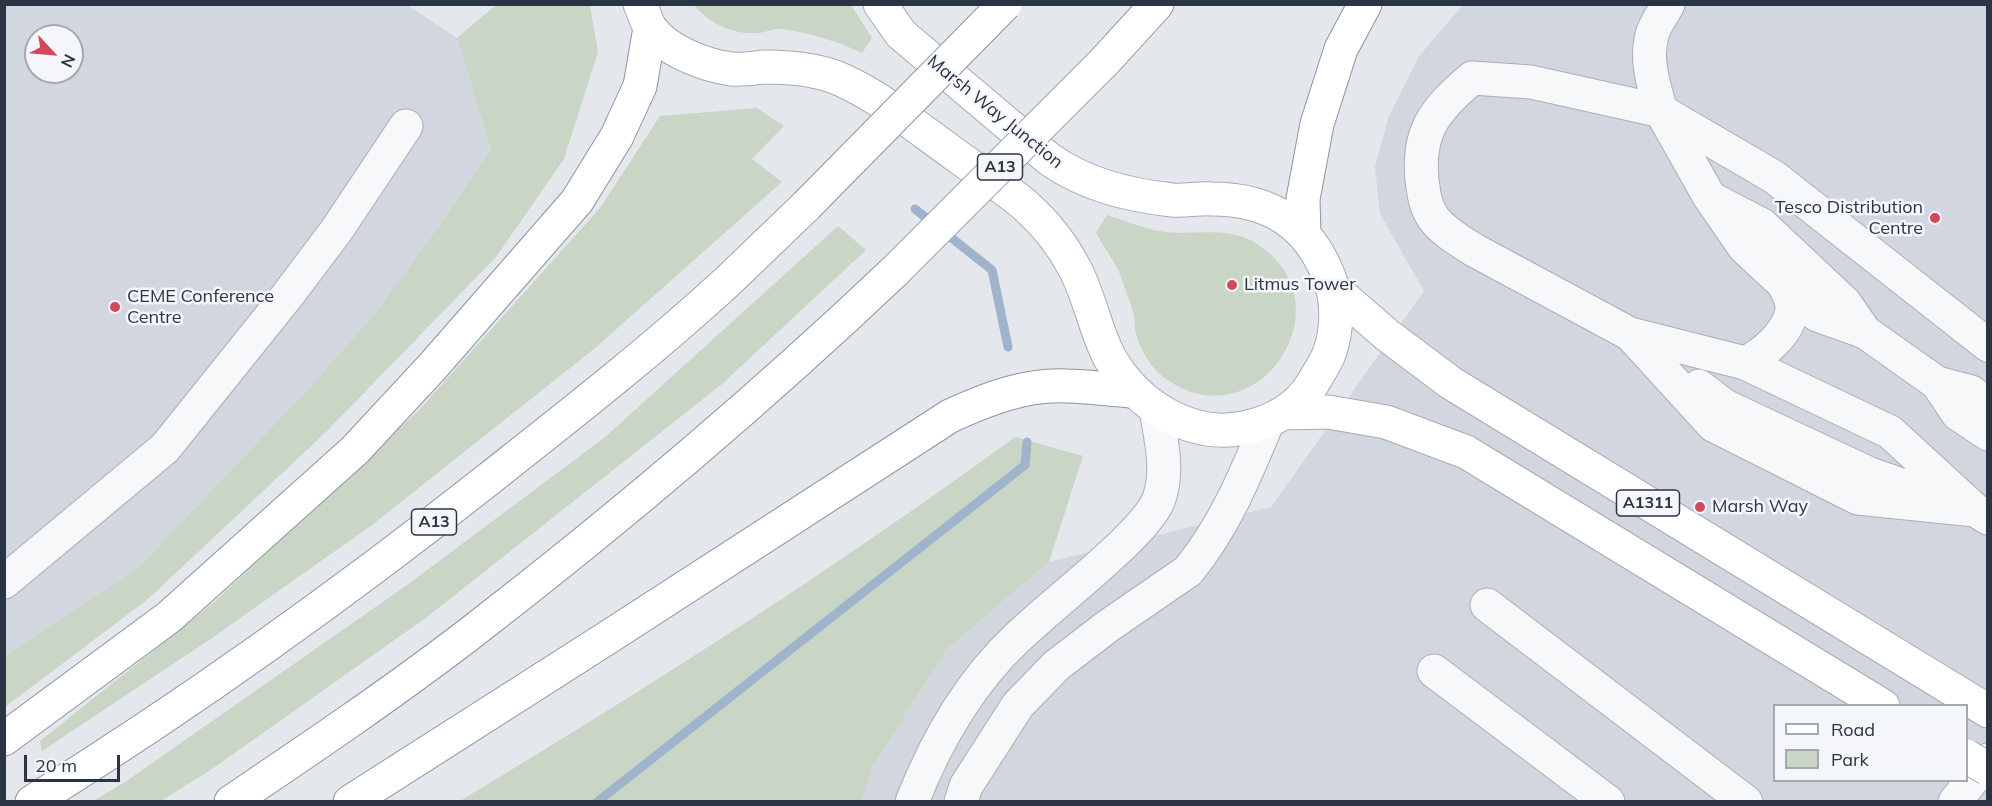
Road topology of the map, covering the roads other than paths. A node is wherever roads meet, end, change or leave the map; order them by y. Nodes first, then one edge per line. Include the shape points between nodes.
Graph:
1 (880, 4) edge
2 (1005, 4) edge
3 (1157, 4) edge
4 (1365, 4) edge
5 (1668, 4) edge
6 (645, 16) edge
7 (1660, 111) junction
8 (406, 126) dead end
9 (1710, 198) junction
10 (1304, 234) junction
11 (1783, 283) junction
12 (1334, 289) junction
13 (1865, 332) junction
14 (1630, 334) junction
15 (1988, 345) edge
16 (1745, 363) junction
17 (1936, 383) junction
18 (1144, 400) junction
19 (1988, 404) edge
20 (1276, 417) junction
21 (1988, 434) edge
22 (1981, 514) edge
23 (4, 582) edge
24 (1487, 605) dead end
25 (1434, 671) dead end
26 (1881, 704) edge
27 (1980, 706) edge
28 (4, 739) edge
29 (1968, 757) edge
30 (1988, 760) edge
31 (1988, 769) edge
32 (32, 801) edge
33 (231, 801) edge
34 (350, 801) edge
35 (912, 801) edge
36 (961, 801) edge
37 (1608, 801) edge
38 (1744, 801) edge
39 (1955, 801) edge

1 - 10 main road, Marsh Way Junction via 900,34 1066,171 1128,194 1178,201 1232,200 1268,209
2 - 32 main road, A13, bridge via 807,205 634,362 326,603 204,690
3 - 33 main road, A13, bridge via 895,271 763,393 618,516 466,636 315,746
4 - 10 main road via 1341,49 1317,124 1303,199
5 - 7 street via 1653,33 1649,51
6 - 18 main road via 662,40 687,56 710,64 735,69 789,67 838,78 869,93 1026,206 1074,267 1110,358
6 - 28 main road via 640,86 617,136 577,201 433,366 355,450 169,617
7 - 9 street
7 - 14 street via 1531,82 1472,78 1444,103 1421,146 1425,204 1442,226 1474,250
7 - 15 street via 1774,177
8 - 23 street via 322,250 165,448
9 - 11 street via 1744,247
9 - 13 street via 1762,225 1845,303
10 - 12 main road, Marsh Way Junction via 1321,256
11 - 13 street via 1817,315
11 - 16 street via 1792,301 1792,312 1785,326 1758,356
12 - 20 main road, Marsh Way Junction via 1336,326 1329,354 1308,392
12 - 27 main road, A1311 via 1451,383
13 - 17 street
14 - 16 street
14 - 22 street via 1725,406 1870,474
16 - 22 street via 1890,432
17 - 19 street via 1971,392
17 - 21 street via 1959,414
18 - 20 main road, Marsh Way Junction via 1182,422 1214,429 1240,428
18 - 34 main road via 1067,386 1022,389 950,416
18 - 35 street via 1165,478 1158,501 1131,536 1015,639 986,672 933,751
20 - 26 main road, A1311 via 1328,412 1386,422 1466,452
20 - 36 street via 1218,531 1188,571 1057,665 1018,705 966,786
24 - 38 street
25 - 37 street
29 - 31 main road, bridge
30 - 39 street

